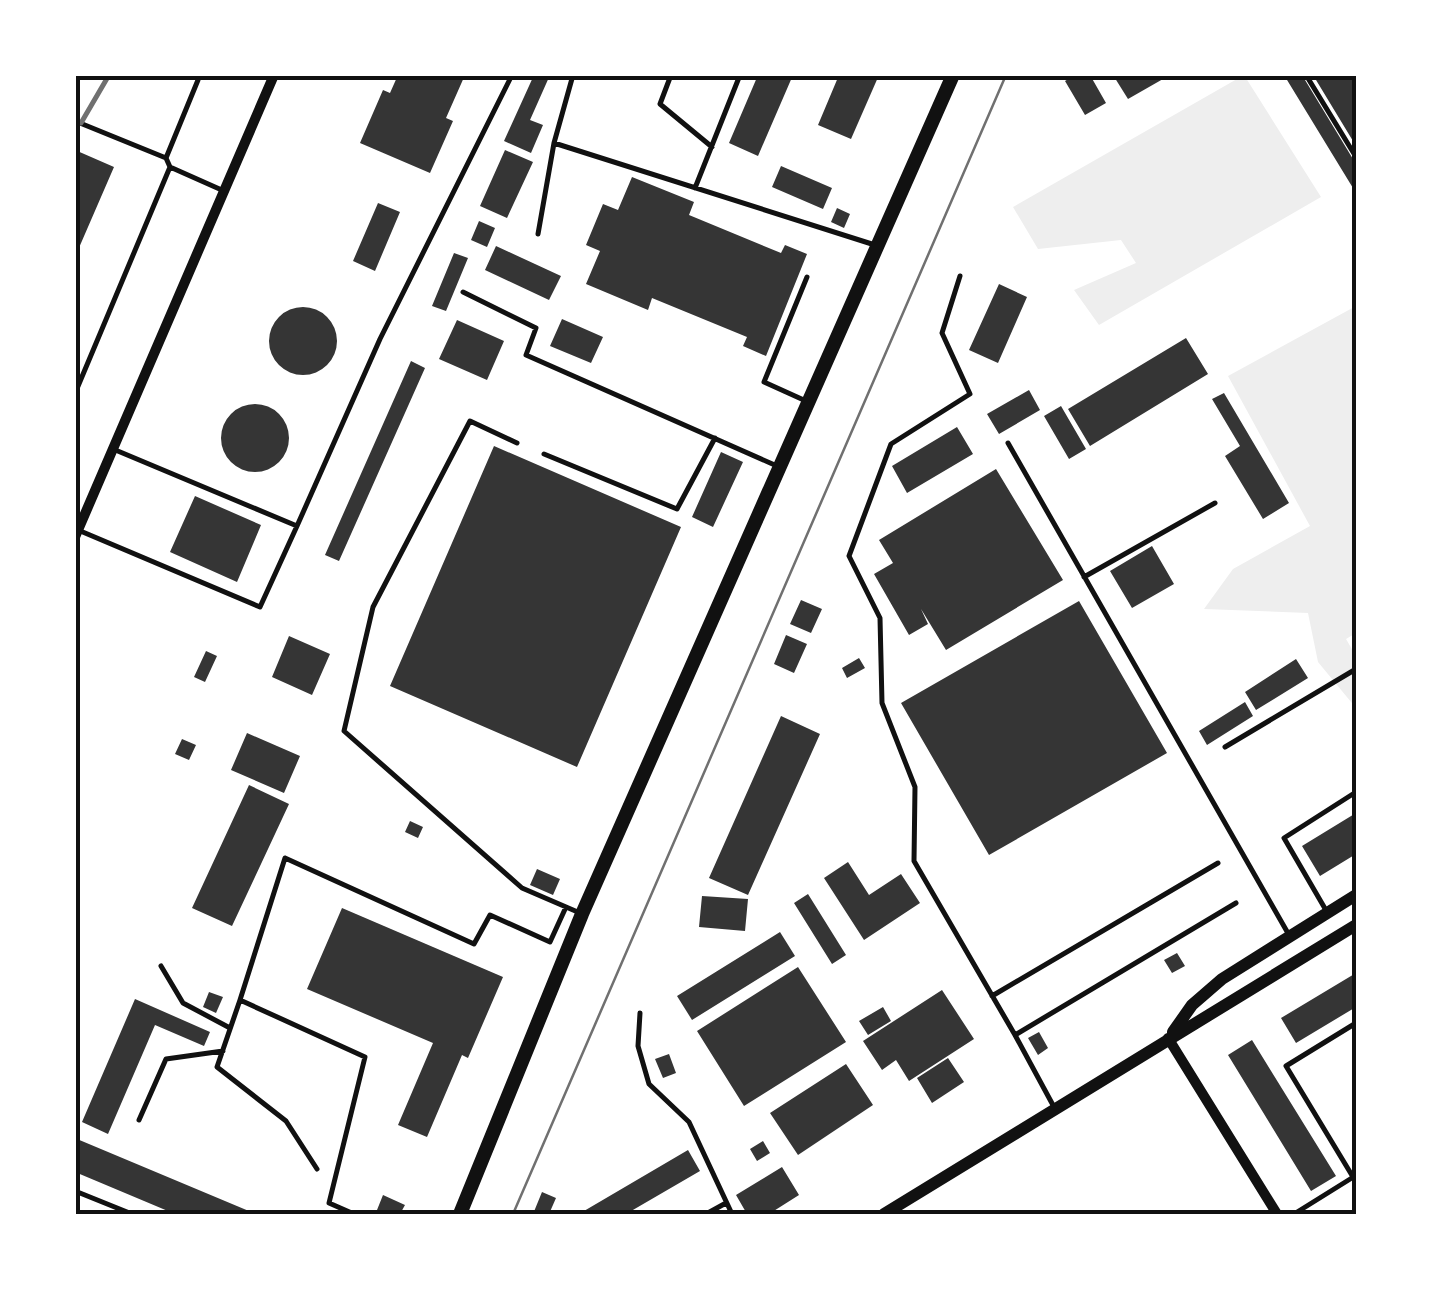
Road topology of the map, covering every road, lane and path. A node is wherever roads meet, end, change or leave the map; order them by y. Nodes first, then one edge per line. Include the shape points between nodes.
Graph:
1 (274, 75) edge
2 (512, 75) edge
3 (573, 75) edge
4 (671, 75) edge
5 (740, 75) edge
6 (953, 75) edge
7 (1306, 75) edge
8 (198, 80) dead end
9 (75, 121) edge
10 (554, 143) junction
11 (712, 147) junction
12 (1356, 156) edge
13 (166, 158) junction
14 (170, 168) junction
15 (695, 188) junction
16 (224, 191) junction
17 (538, 234) dead end
18 (878, 246) junction
19 (960, 276) dead end
20 (807, 277) dead end
21 (464, 292) dead end
22 (808, 403) junction
23 (715, 438) junction
24 (1008, 443) dead end
25 (75, 444) edge
26 (518, 444) dead end
27 (113, 449) junction
28 (544, 454) dead end
29 (780, 467) junction
30 (1215, 503) dead end
31 (297, 526) junction
32 (77, 534) edge
33 (1084, 577) junction
34 (1356, 669) edge
35 (1225, 748) dead end
36 (1356, 792) edge
37 (1218, 863) dead end
38 (1356, 895) edge
39 (1236, 903) dead end
40 (566, 907) junction
41 (1327, 912) junction
42 (582, 914) junction
43 (1356, 925) edge
44 (1289, 935) junction
45 (160, 966) dead end
46 (992, 996) junction
47 (240, 1000) junction
48 (640, 1013) dead end
49 (1356, 1024) edge
50 (230, 1028) junction
51 (1015, 1035) junction
52 (1168, 1038) junction
53 (222, 1050) junction
54 (1055, 1108) junction
55 (139, 1120) dead end
56 (317, 1169) dead end
57 (1355, 1176) edge
58 (75, 1191) edge
59 (726, 1203) junction
60 (132, 1214) edge
61 (354, 1214) edge
62 (460, 1214) edge
63 (706, 1214) edge
64 (732, 1214) edge
65 (884, 1214) edge
66 (1277, 1214) edge
67 (1294, 1214) edge

1 - 16 street
2 - 31 lane via 380,339
3 - 10 lane
4 - 11 lane via 660,104
5 - 11 lane
6 - 18 main road
7 - 12 lane
8 - 13 lane
9 - 13 lane
10 - 15 lane
10 - 17 lane
11 - 15 lane
13 - 14 lane
14 - 16 lane
14 - 25 lane via 76,391
15 - 18 lane
16 - 27 street
18 - 22 main road
19 - 46 lane via 942,333 970,394 891,444 849,556 880,618 882,703 915,787 914,860
20 - 22 lane via 764,382
21 - 23 lane via 536,328 526,355
22 - 29 main road
23 - 28 lane via 677,509
23 - 29 lane
24 - 33 lane
26 - 40 lane via 470,421 373,607 344,732 522,888
27 - 31 lane
27 - 32 street
29 - 42 main road
30 - 33 lane
31 - 32 lane via 260,607
33 - 44 lane
34 - 35 lane
36 - 41 lane via 1284,838
37 - 46 lane
38 - 41 street
39 - 51 lane
40 - 42 lane
40 - 47 lane via 550,942 490,915 474,944 285,858
41 - 44 street
42 - 62 main road
43 - 52 street
44 - 52 street via 1222,979
45 - 50 lane via 183,1003
46 - 51 lane
47 - 50 lane
47 - 61 lane via 365,1058 329,1203
48 - 59 lane via 638,1046 649,1084 689,1122
49 - 57 lane via 1286,1066
50 - 53 lane
51 - 54 lane
52 - 54 street
52 - 66 street
53 - 55 lane via 166,1059
53 - 56 lane via 217,1067 286,1121
54 - 65 street
57 - 67 lane
58 - 60 lane
59 - 63 lane
59 - 64 lane

